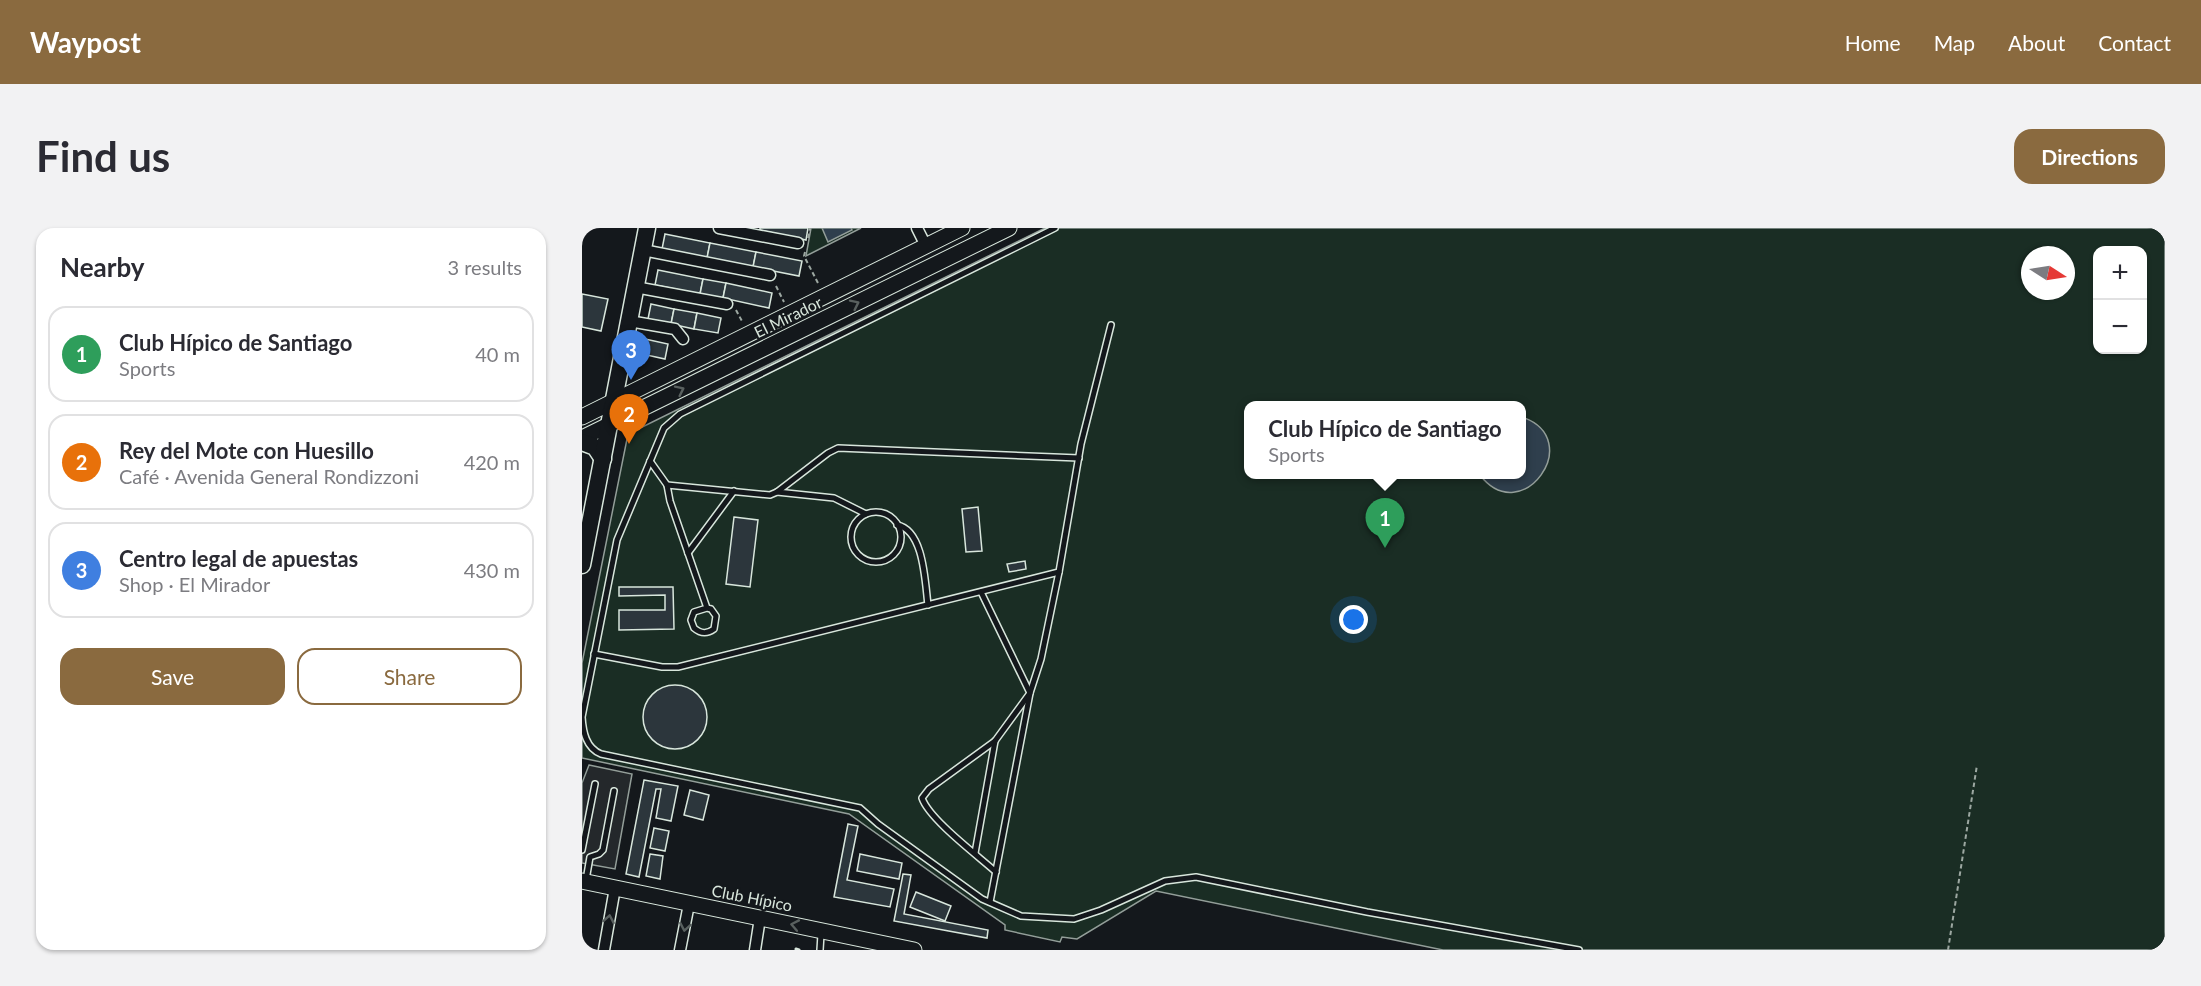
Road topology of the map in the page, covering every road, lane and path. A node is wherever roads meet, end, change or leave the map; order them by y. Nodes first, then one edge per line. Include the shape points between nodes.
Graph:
1 (647, 228) edge
2 (719, 228) edge
3 (810, 228) edge
4 (917, 228) edge
5 (962, 228) edge
6 (1010, 228) edge
7 (1055, 228) edge
8 (798, 243) dead end
9 (926, 246) junction
10 (643, 250) junction
11 (877, 270) junction
12 (770, 275) joint
13 (635, 287) junction
14 (887, 288) junction
15 (824, 296) junction
16 (782, 298) dead end
17 (727, 304) dead end
18 (629, 321) junction
19 (1111, 325) dead end
20 (683, 339) dead end
21 (613, 402) junction
22 (582, 417) edge
23 (609, 425) junction
24 (582, 440) edge
25 (1079, 458) junction
26 (603, 459) junction
27 (650, 461) junction
28 (667, 485) junction
29 (734, 491) junction
30 (777, 492) junction
31 (866, 514) junction
32 (897, 525) junction
33 (688, 553) junction
34 (582, 565) edge
35 (1059, 572) junction
36 (981, 592) junction
37 (928, 605) junction
38 (706, 608) junction
39 (594, 654) junction
40 (1030, 693) junction
41 (995, 741) junction
42 (1977, 765) dead end
43 (595, 784) dead end
44 (614, 790) dead end
45 (582, 850) edge
46 (975, 853) junction
47 (582, 855) edge
48 (590, 857) junction
49 (996, 872) junction
50 (584, 882) edge
51 (615, 888) junction
52 (990, 902) junction
53 (689, 904) junction
54 (760, 918) junction
55 (821, 930) junction
56 (604, 950) edge
57 (680, 950) edge
58 (754, 950) edge
59 (820, 950) edge
60 (914, 950) edge
61 (1579, 950) edge
62 (1948, 950) edge

1 - 10 main road
2 - 8 street
3 - 15 path via 804,256
4 - 9 street
5 - 9 main road, El Mirador
6 - 14 main road, El Mirador
7 - 27 lane via 680,414 664,428
9 - 11 main road, El Mirador
10 - 12 street
10 - 13 main road
11 - 14 main road
11 - 15 main road, El Mirador
12 - 16 path
13 - 17 street
13 - 18 main road
23 -> 14 main road, El Mirador
15 - 21 main road, El Mirador
18 - 20 street via 675,329
18 - 21 main road
19 - 25 lane
21 - 22 main road, El Mirador
21 - 23 main road
23 - 24 main road, El Mirador
23 - 26 main road
24 - 26 main road via 595,447
25 - 30 lane via 837,448
25 - 35 lane
26 - 34 main road
27 - 28 lane
27 - 39 lane via 617,540
28 - 29 lane
28 - 33 lane
29 - 30 lane via 770,495
29 - 33 lane
30 - 31 lane via 834,498
31 - 32 lane via 883,514
31 - 32 lane via 853,527 851,539 858,555 868,561 880,562 895,553 901,536
32 - 37 lane via 913,535 923,562
33 - 38 lane
35 - 36 lane
35 - 40 lane
36 - 37 lane
36 - 40 lane
37 - 39 lane via 678,667
38 - 38 lane via 694,612 691,620 702,633 714,629 717,621 714,612
39 - 52 lane via 582,717 588,742 596,752 860,808
40 - 41 lane
40 - 49 lane
41 - 46 lane
41 - 46 lane via 922,798 935,817
42 - 62 path
43 - 45 lane
44 - 48 lane via 603,850
46 - 49 lane
47 - 48 lane
48 - 50 lane
49 - 52 lane
50 - 51 main road, Club Hípico
51 - 53 main road, Club Hípico
56 -> 51 street
52 - 61 lane via 1021,916 1074,918 1165,881 1196,877
53 - 54 main road, Club Hípico
53 -> 57 street
55 -> 54 main road, Club Hípico
54 - 58 street
55 - 59 lane
55 - 60 main road, Club Hípico

